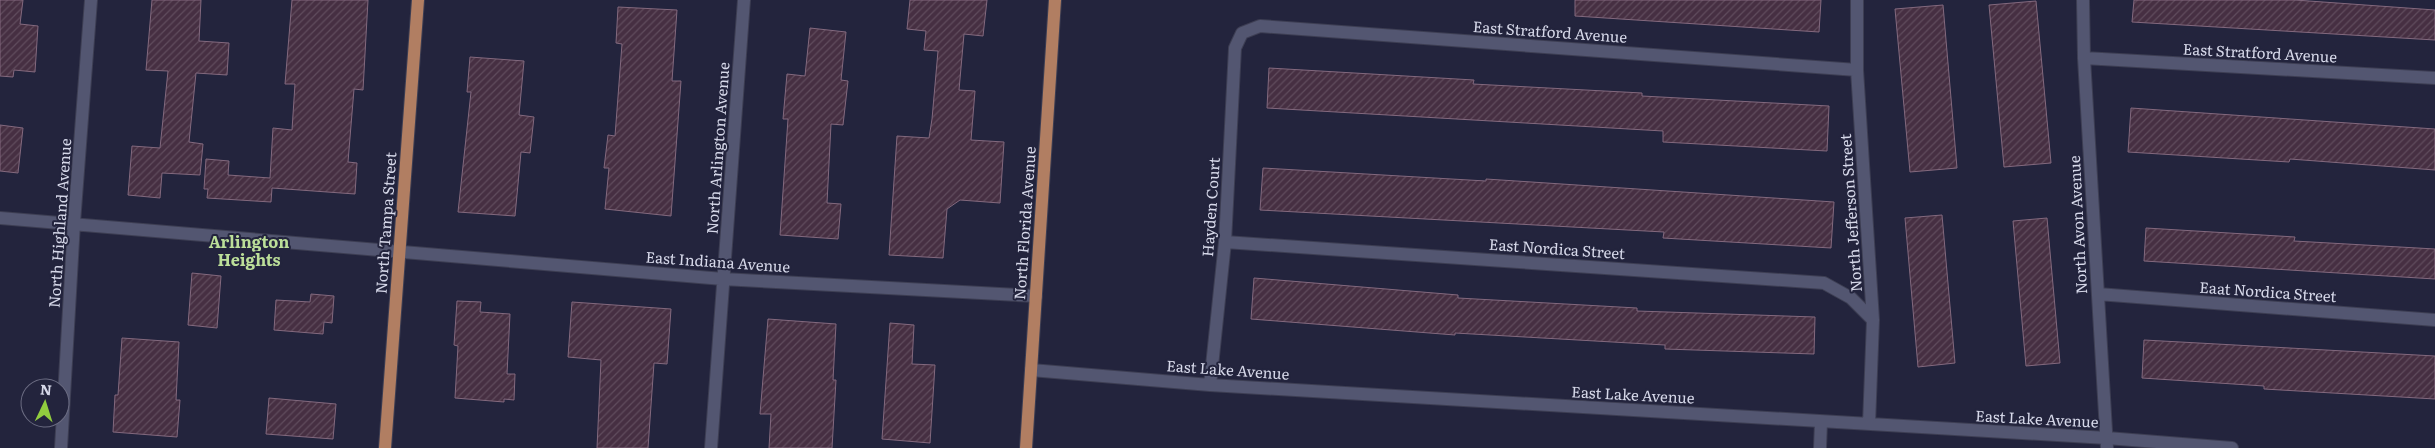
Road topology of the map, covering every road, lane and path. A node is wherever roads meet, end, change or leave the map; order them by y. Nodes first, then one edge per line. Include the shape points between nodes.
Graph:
1 (91, 0) edge
2 (418, 0) edge
3 (744, 0) edge
4 (1055, 0) edge
5 (1857, 0) edge
6 (2083, 0) edge
7 (1242, 33) joint
8 (2084, 58) junction
9 (1857, 70) junction
10 (2435, 78) edge
11 (0, 218) edge
12 (74, 223) junction
13 (1225, 242) junction
14 (399, 252) junction
15 (723, 279) junction
16 (2098, 294) junction
17 (1036, 296) junction
18 (1873, 320) junction
19 (2435, 320) edge
20 (1031, 370) junction
21 (1210, 385) junction
22 (1821, 422) junction
23 (1869, 424) junction
24 (2107, 443) edge
25 (61, 448) edge
26 (385, 448) edge
27 (711, 448) edge
28 (1026, 448) edge
29 (1820, 448) edge
30 (2232, 448) edge

1 - 12 street, North Highland Avenue
2 - 14 main road, North Tampa Street
3 - 15 street, North Arlington Avenue
4 - 17 main road, North Florida Avenue
5 - 9 street, North Jefferson Street
6 - 8 street, North Avon Avenue
7 - 9 street, East Stratford Avenue via 1260,26
7 - 13 street, Hayden Court via 1235,48
8 - 10 street, East Stratford Avenue
8 - 16 street, North Avon Avenue
9 - 18 street, North Jefferson Street
11 - 12 street, East Indiana Avenue
12 - 14 street, East Indiana Avenue
12 - 25 street, North Highland Avenue
13 - 18 street, East Nordica Street via 1824,283 1851,298
13 - 21 street, Hayden Court
14 - 15 street, East Indiana Avenue
14 - 26 main road, North Tampa Street
15 - 17 street, East Indiana Avenue
15 - 27 street, North Arlington Avenue
16 - 19 street, Eaat Nordica Street
16 - 24 street, North Avon Avenue
17 - 20 main road, North Florida Avenue
18 - 23 street, North Jefferson Street
20 - 21 street, East Lake Avenue
20 - 28 main road, North Florida Avenue
21 - 22 street, East Lake Avenue
22 - 23 street, East Lake Avenue
22 - 29 street
23 - 24 street, East Lake Avenue
24 - 30 street, East Lake Avenue

